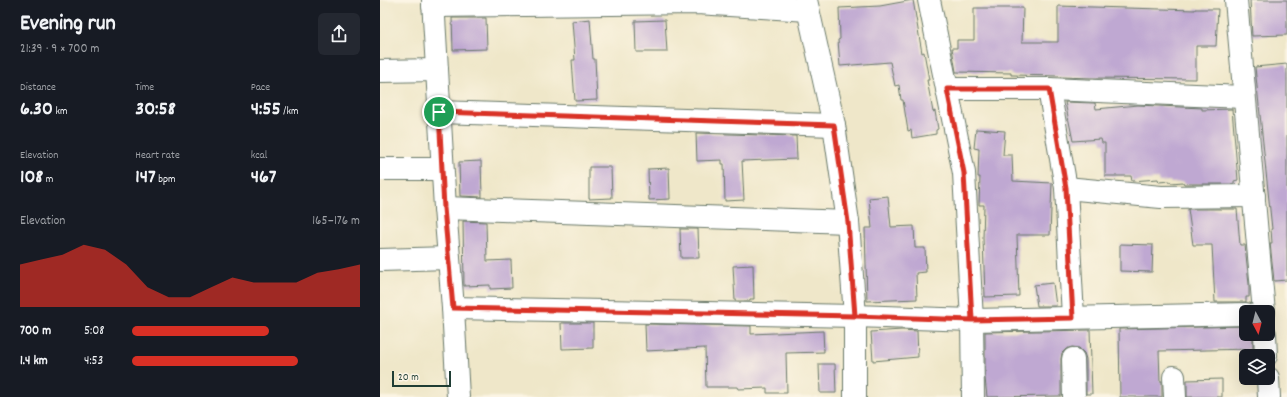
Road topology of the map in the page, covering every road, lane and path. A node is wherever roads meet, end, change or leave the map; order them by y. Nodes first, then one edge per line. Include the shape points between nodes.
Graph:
1 (929, 0) edge
2 (1236, 0) edge
3 (697, 1) edge
4 (433, 3) edge
5 (807, 5) edge
6 (437, 70) junction
7 (380, 71) edge
8 (947, 89) junction
9 (1049, 89) junction
10 (1244, 97) junction
11 (439, 112) junction
12 (834, 125) junction
13 (380, 169) edge
14 (442, 169) junction
15 (1066, 188) junction
16 (1254, 196) junction
17 (444, 208) junction
18 (848, 222) junction
19 (449, 258) junction
20 (380, 260) edge
21 (1263, 305) edge
22 (453, 308) junction
23 (1239, 314) edge
24 (855, 316) junction
25 (1073, 318) junction
26 (972, 320) junction
27 (1073, 359) dead end
28 (1268, 385) edge
29 (458, 397) edge
30 (855, 397) edge
31 (974, 397) edge
32 (1074, 397) edge
33 (1269, 397) edge

1 - 8 street
2 - 10 street
3 - 4 street
3 - 5 street
4 - 6 street
5 - 12 street
6 - 7 street
6 - 11 street
8 - 9 street
8 - 26 street via 964,173
9 - 10 street
9 - 15 street
10 - 16 street
11 - 12 street
11 - 14 street
12 - 18 street
13 - 14 street
14 - 17 street
15 - 16 street via 1161,197
15 - 25 street
16 - 21 street
17 - 18 street
17 - 19 street
18 - 24 street
19 - 20 street
19 - 22 street
22 - 24 street
22 - 29 street
23 - 25 street
24 - 26 street
24 - 30 street
25 - 26 street
26 - 31 street
27 - 32 street
28 - 33 street

